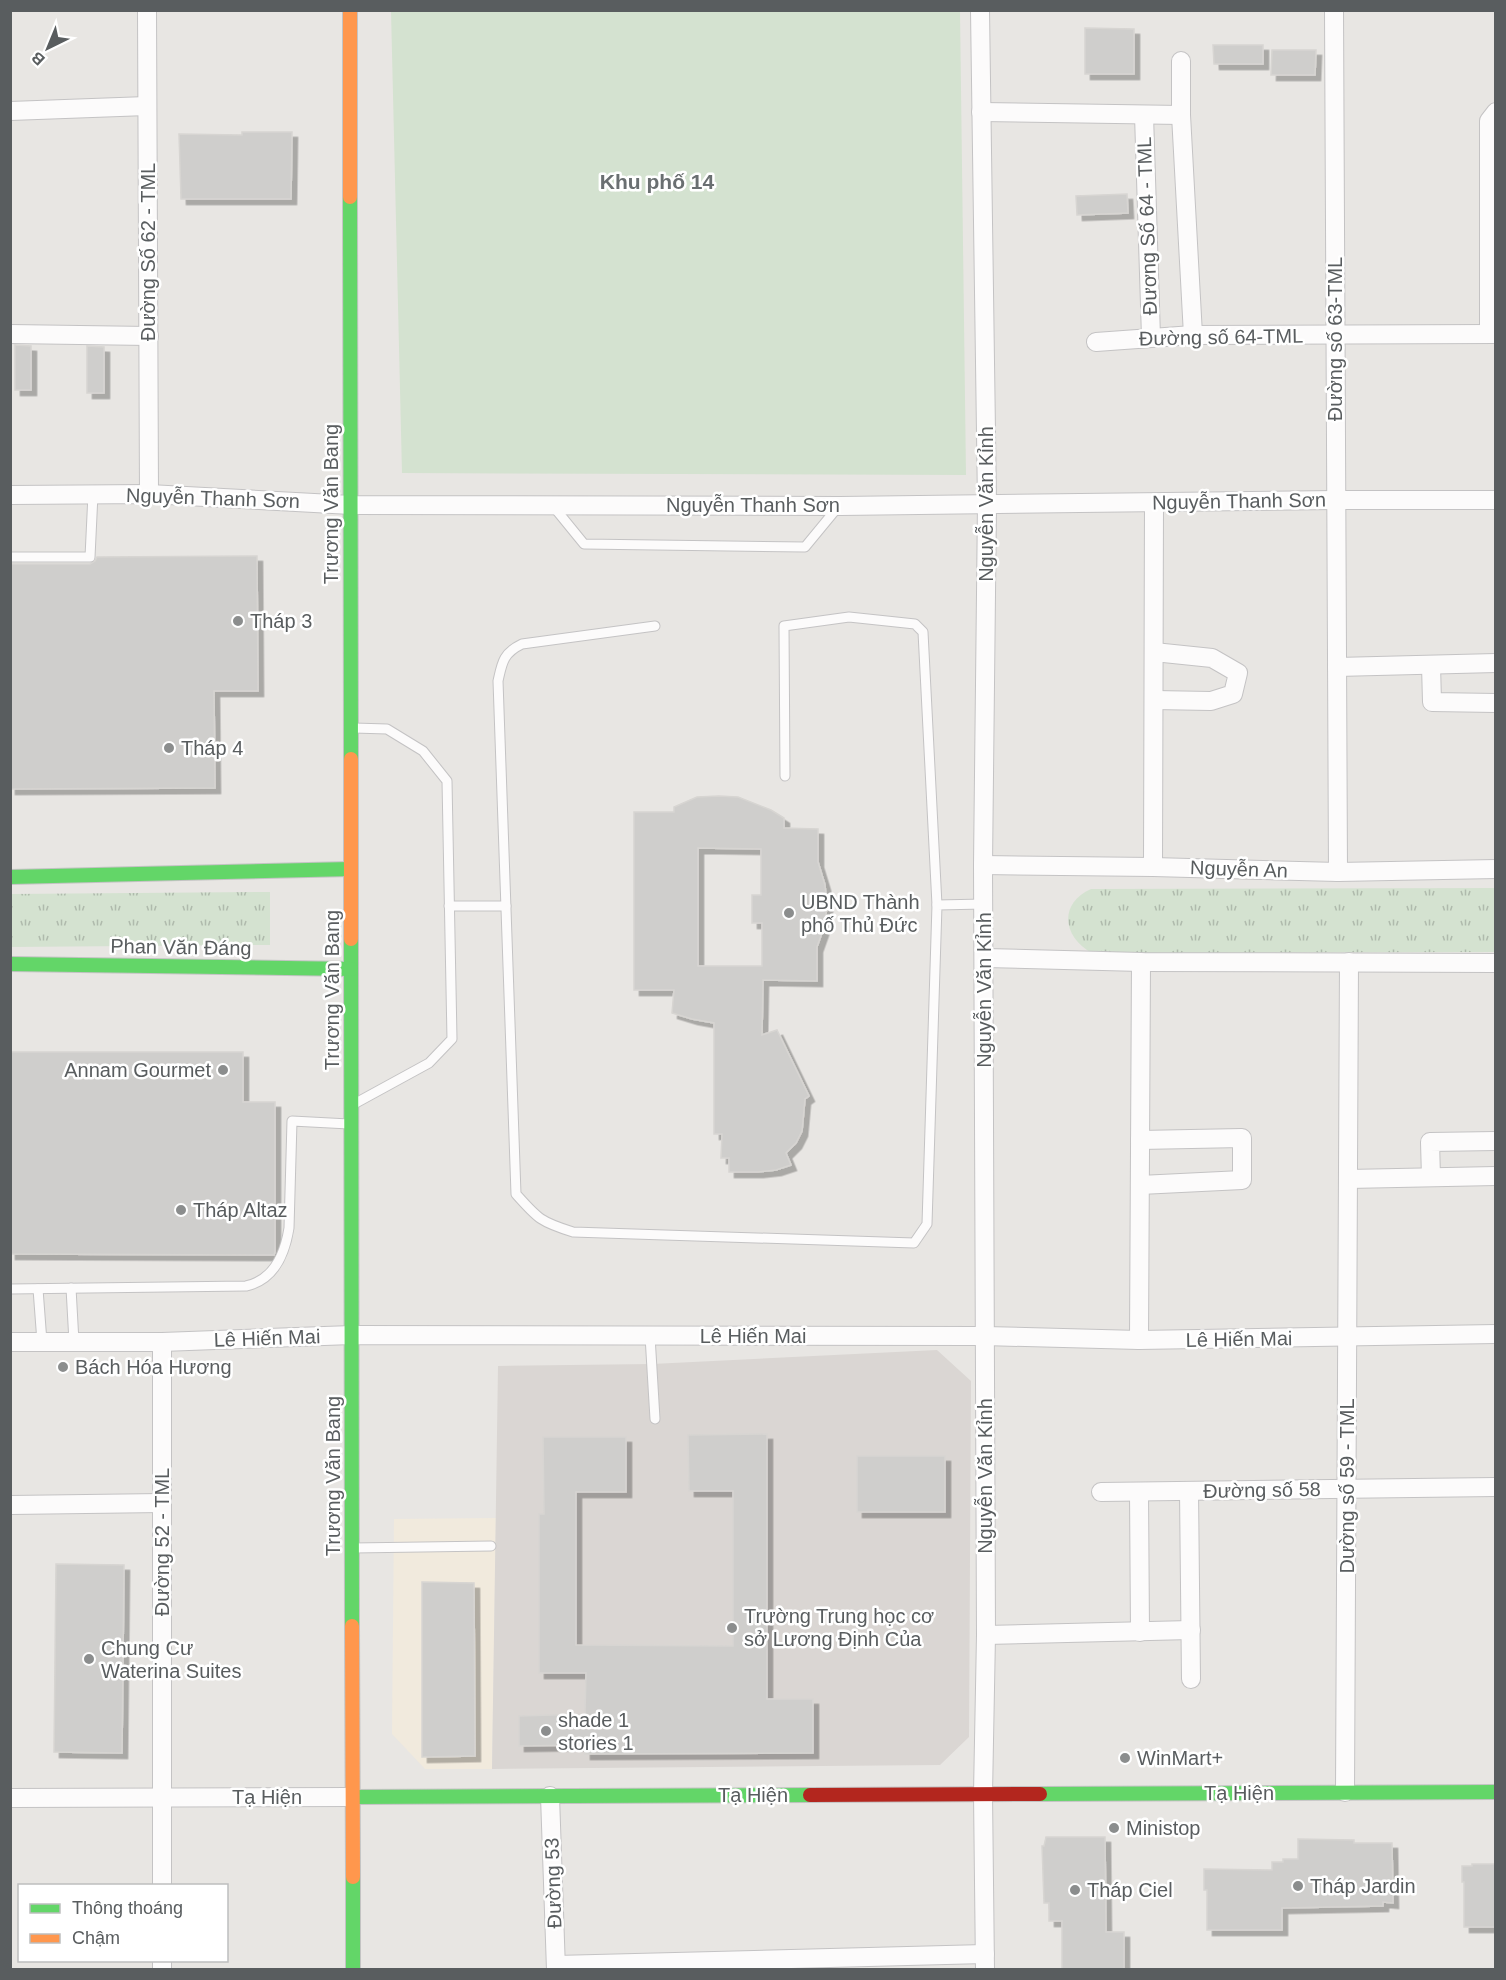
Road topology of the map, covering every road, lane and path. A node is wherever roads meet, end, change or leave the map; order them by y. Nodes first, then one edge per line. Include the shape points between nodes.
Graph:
1 (147, 10) edge
2 (350, 10) edge
3 (980, 10) edge
4 (1334, 10) edge
5 (1181, 61) dead end
6 (147, 106) junction
7 (10, 111) edge
8 (981, 112) junction
9 (1496, 112) edge
10 (1144, 115) junction
11 (1181, 115) junction
12 (10, 334) edge
13 (1492, 334) edge
14 (1193, 335) junction
15 (149, 336) junction
16 (1335, 336) junction
17 (1151, 337) junction
18 (1096, 342) dead end
19 (93, 494) junction
20 (149, 494) junction
21 (10, 495) edge
22 (1336, 500) junction
23 (1496, 500) edge
24 (1154, 502) junction
25 (987, 503) junction
26 (351, 504) junction
27 (552, 505) junction
28 (840, 506) junction
29 (10, 557) edge
30 (655, 626) dead end
31 (1154, 652) junction
32 (1496, 663) edge
33 (1431, 664) junction
34 (1337, 667) junction
35 (1154, 700) junction
36 (1496, 703) edge
37 (351, 728) junction
38 (785, 776) dead end
39 (983, 865) junction
40 (1153, 867) junction
41 (351, 869) junction
42 (1496, 869) edge
43 (1338, 872) junction
44 (10, 877) edge
45 (984, 904) junction
46 (937, 905) junction
47 (449, 906) junction
48 (506, 906) junction
49 (985, 958) junction
50 (1141, 962) junction
51 (1349, 963) junction
52 (1496, 963) edge
53 (10, 964) edge
54 (351, 969) junction
55 (352, 1105) junction
56 (352, 1124) junction
57 (1140, 1140) junction
58 (1496, 1141) edge
59 (1496, 1176) edge
60 (1431, 1178) junction
61 (1348, 1179) junction
62 (1140, 1185) junction
63 (71, 1288) junction
64 (10, 1289) edge
65 (38, 1289) junction
66 (1496, 1334) edge
67 (352, 1335) junction
68 (650, 1336) junction
69 (984, 1336) junction
70 (1347, 1337) junction
71 (1139, 1340) junction
72 (10, 1342) edge
73 (42, 1342) junction
74 (74, 1342) junction
75 (162, 1342) junction
76 (656, 1419) dead end
77 (1496, 1487) edge
78 (1347, 1489) junction
79 (1189, 1491) junction
80 (1101, 1492) dead end
81 (1139, 1492) junction
82 (162, 1503) junction
83 (10, 1505) edge
84 (491, 1546) dead end
85 (352, 1548) junction
86 (1191, 1630) junction
87 (1140, 1632) junction
88 (986, 1635) junction
89 (1191, 1679) dead end
90 (1345, 1792) junction
91 (1496, 1792) edge
92 (983, 1794) junction
93 (550, 1796) junction
94 (162, 1797) junction
95 (353, 1797) junction
96 (10, 1798) edge
97 (162, 1884) edge
98 (985, 1962) edge
99 (824, 1964) edge
100 (710, 1965) edge
101 (556, 1967) edge
102 (353, 1970) edge

1 - 6 street, Đường Số 62 - TML
2 - 26 street, Trương Văn Bang
3 - 8 street, Nguyễn Văn Kỉnh
4 - 16 street, Đường số 63-TML
5 - 11 street, Đương Số 64 - TML
6 - 7 street
6 - 15 street, Đường Số 62 - TML
8 - 10 street, Đương Số 64 - TML
8 - 25 street, Nguyễn Văn Kỉnh
9 - 13 street, Đường số 64-TML via 1489,121
10 - 11 street, Đương Số 64 - TML
10 - 17 street, Đương Số 64 - TML
11 - 14 street, Đương Số 64 - TML
12 - 15 street
13 - 16 street, Đường số 64-TML
14 - 16 street, Đường số 64-TML
14 - 17 street, Đường số 64-TML
15 - 20 street, Đường Số 62 - TML
16 - 22 street, Đường số 63-TML
17 - 18 street, Đường số 64-TML
19 - 20 street, Nguyễn Thanh Sơn
19 - 21 street, Nguyễn Thanh Sơn
19 - 29 lane via 90,557
20 - 26 street, Nguyễn Thanh Sơn
22 - 23 street, Nguyễn Thanh Sơn
22 - 24 street, Nguyễn Thanh Sơn
22 - 34 street, Đường số 63-TML
24 - 25 street, Nguyễn Thanh Sơn
24 - 31 street
25 - 28 street, Nguyễn Thanh Sơn
25 - 39 street, Nguyễn Văn Kỉnh
26 - 27 street, Nguyễn Thanh Sơn
26 - 37 street, Trương Văn Bang
27 - 28 street, Nguyễn Thanh Sơn
27 - 28 lane via 584,544 805,547
30 - 48 lane via 522,644 502,660 498,681
31 - 35 street
31 - 35 street via 1212,658 1238,673 1233,693 1211,701
32 - 33 street
33 - 34 street
33 - 36 street via 1432,702
34 - 43 street, Đường số 63-TML
35 - 40 street
37 - 41 street, Trương Văn Bang
37 - 47 lane via 387,729 423,751 447,781
38 - 46 lane via 784,626 849,617 915,624 923,632
39 - 40 street, Nguyễn An
39 - 45 street, Nguyễn Văn Kỉnh
40 - 43 street, Nguyễn An
41 - 44 street
41 - 54 street, Trương Văn Bang
42 - 43 street, Nguyễn An
45 - 46 lane
45 - 49 street, Nguyễn Văn Kỉnh
46 - 48 lane via 927,1224 914,1242 573,1232 546,1224 535,1215 516,1194
47 - 48 lane
47 - 55 lane via 452,1039 429,1063
49 - 50 street
49 - 69 street, Nguyễn Văn Kỉnh
50 - 51 street
50 - 57 street
51 - 52 street
51 - 61 street, Dường số 59 - TML
53 - 54 street, Phan Văn Đáng
54 - 55 street, Trương Văn Bang
55 - 56 street, Trương Văn Bang
56 - 63 lane via 292,1121 286,1244 277,1264 257,1284
56 - 67 street, Trương Văn Bang
57 - 62 street
57 - 62 street via 1242,1138 1242,1180
58 - 60 street via 1430,1142
59 - 60 street
60 - 61 street
61 - 70 street, Dường số 59 - TML
62 - 71 street
63 - 65 lane
63 - 74 lane
64 - 65 lane
65 - 73 lane
66 - 70 street, Lê Hiến Mai
67 - 68 street, Lê Hiến Mai
67 - 75 street, Lê Hiến Mai
67 - 85 street, Trương Văn Bang
68 - 69 street, Lê Hiến Mai
68 - 76 lane
69 - 71 street, Lê Hiến Mai
69 - 88 street, Nguyễn Văn Kỉnh
70 - 71 street, Lê Hiến Mai
70 - 78 street, Dường số 59 - TML
72 - 73 street, Lê Hiến Mai
73 - 74 street, Lê Hiến Mai
74 - 75 street, Lê Hiến Mai
75 - 82 street, Đường 52 - TML
77 - 78 street, Đường số 58
78 - 79 street, Đường số 58
78 - 90 street, Dường số 59 - TML
79 - 81 street, Đường số 58
79 - 86 street
80 - 81 street, Đường số 58
81 - 87 street
82 - 83 street
82 - 94 street, Đường 52 - TML
84 - 85 lane
85 - 95 street, Trương Văn Bang
86 - 87 street
86 - 89 street
87 - 88 street
88 - 92 street, Nguyễn Văn Kỉnh
90 - 91 street, Tạ Hiện
90 - 92 street, Tạ Hiện
92 - 93 street, Tạ Hiện
92 - 98 street, Nguyễn Văn Kỉnh
93 - 95 street, Tạ Hiện
93 - 101 street, Đường 53
94 - 95 street, Tạ Hiện
94 - 96 street, Tạ Hiện
94 - 97 street, Đường 52 - TML
95 - 102 street, Trương Văn Bang
98 - 99 street
99 - 100 street
100 - 101 street

